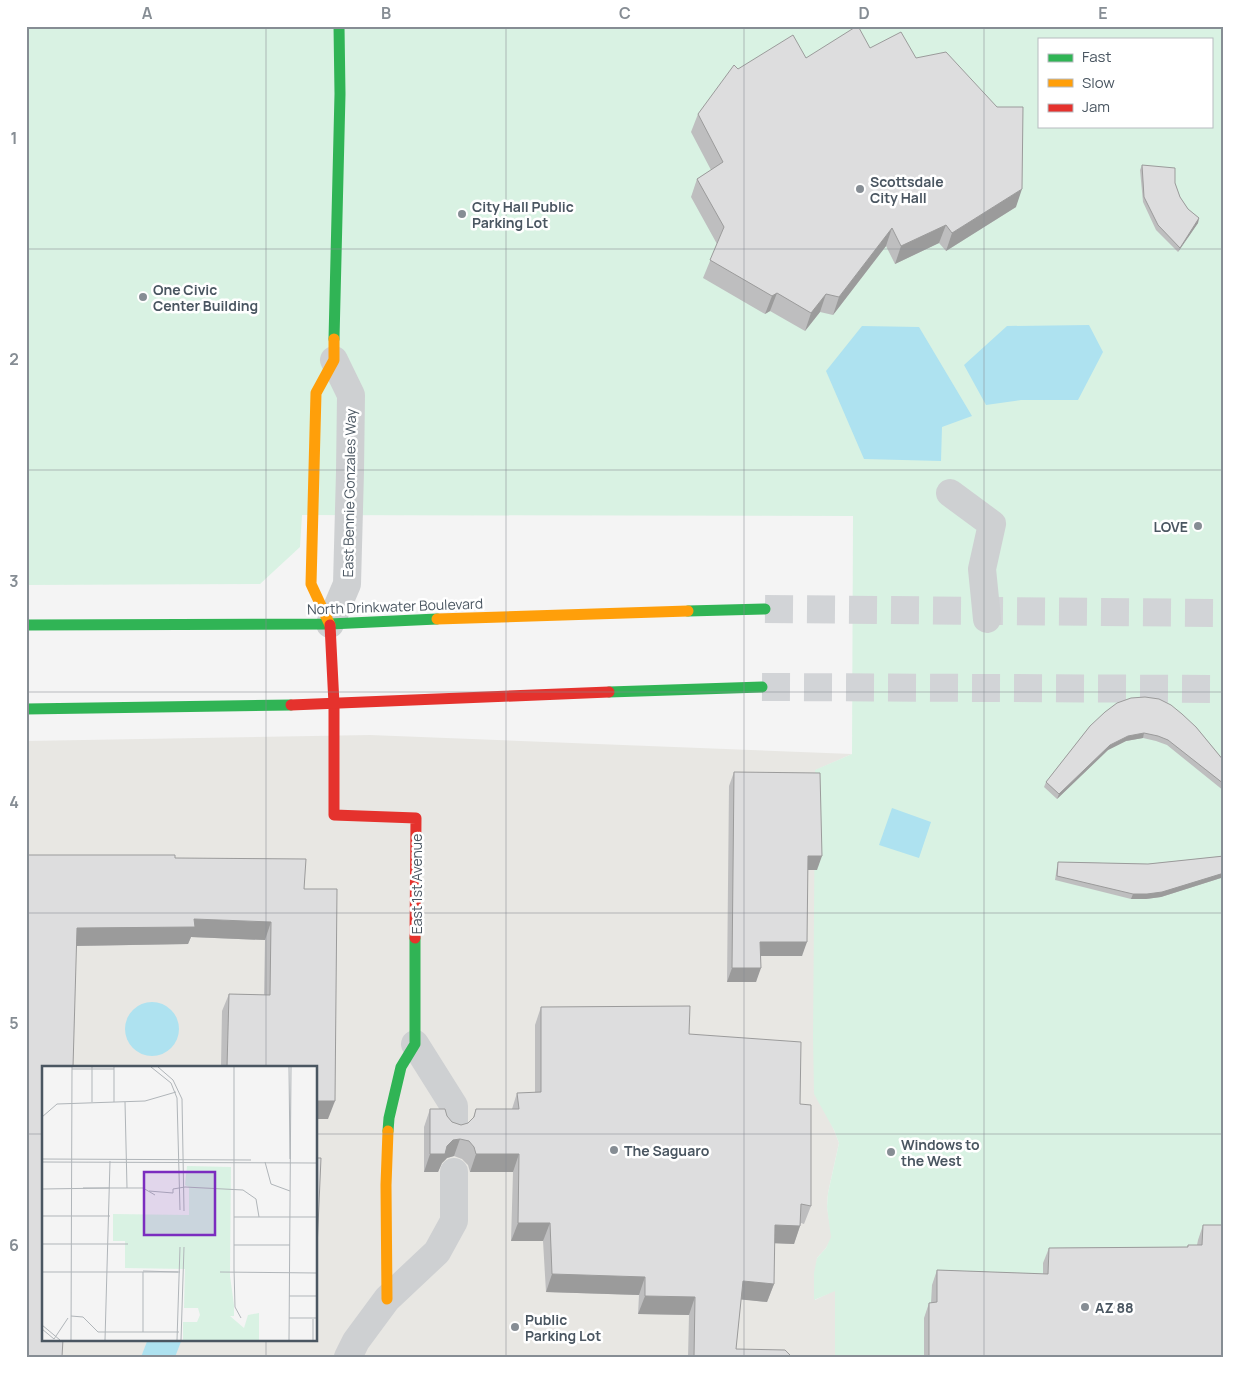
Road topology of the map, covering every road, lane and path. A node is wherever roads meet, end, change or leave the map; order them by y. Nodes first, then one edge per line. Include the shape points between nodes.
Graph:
1 (339, 26) edge
2 (334, 360) junction
3 (950, 493) dead end
4 (765, 609) tunnel mouth
5 (987, 619) dead end
6 (330, 624) junction
7 (26, 625) edge
8 (762, 687) tunnel mouth
9 (334, 704) junction
10 (26, 708) edge
11 (415, 1044) junction
12 (454, 1127) edge
13 (454, 1172) edge
14 (387, 1299) junction
15 (348, 1357) edge

1 - 2 main road, East Bennie Gonzales Way
2 - 6 street, East Bennie Gonzales Way via 351,395 348,584
2 - 6 main road, East Bennie Gonzales Way via 316,393 311,584
3 - 5 street via 992,524 982,569
4 - 6 main road, North Drinkwater Boulevard
6 - 7 main road, North Drinkwater Boulevard
6 - 9 main road, East 1st Avenue
8 - 9 main road
9 - 10 main road
9 - 11 main road, East 1st Avenue via 334,815 416,818
11 - 12 street via 454,1106
11 - 14 main road via 401,1067 389,1118
13 - 14 street via 454,1221 437,1252
14 - 15 street

